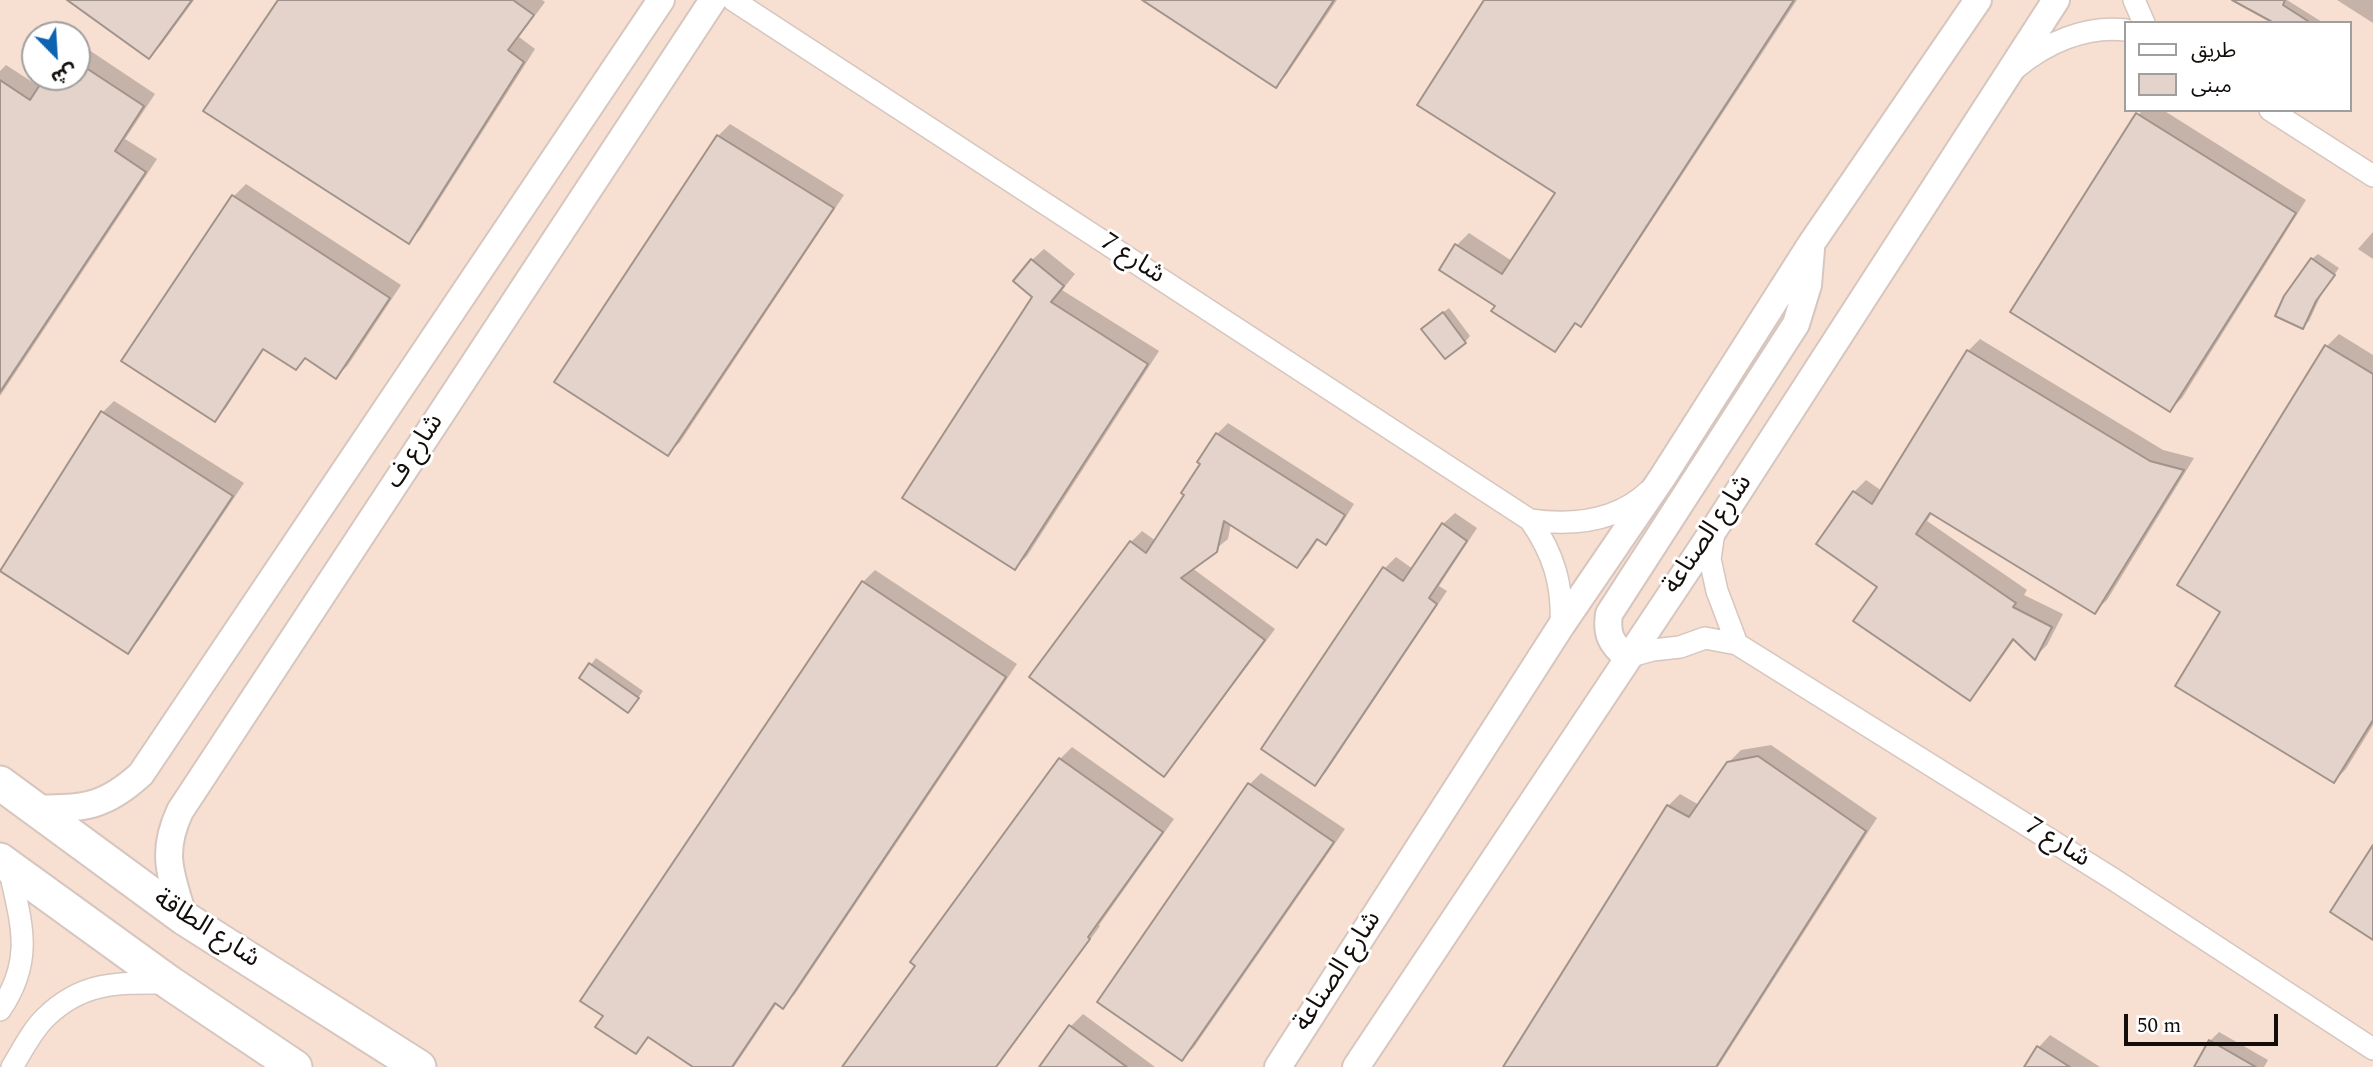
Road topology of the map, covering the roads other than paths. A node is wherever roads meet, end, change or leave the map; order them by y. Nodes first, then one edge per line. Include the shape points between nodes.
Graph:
1 (661, 0) edge
2 (713, 0) edge
3 (733, 0) edge
4 (2056, 0) edge
5 (2134, 0) edge
6 (1969, 7) edge
7 (2143, 21) edge
8 (2124, 30) edge
9 (2009, 74) junction
10 (2273, 112) edge
11 (2373, 176) edge
12 (1811, 244) junction
13 (1662, 478) junction
14 (1530, 520) junction
15 (1715, 528) junction
16 (1561, 625) junction
17 (1737, 644) junction
18 (1627, 657) junction
19 (0, 783) edge
20 (32, 808) junction
21 (4, 864) edge
22 (184, 918) junction
23 (170, 983) junction
24 (0, 1010) edge
25 (2373, 1049) edge
26 (12, 1067) edge
27 (295, 1067) edge
28 (419, 1067) edge
29 (1279, 1067) edge
30 (1356, 1067) edge

1 - 20 street, شارع ف via 141,774 121,792 97,804
2 - 22 street, شارع ف via 180,811 169,834 168,861
3 - 14 street, شارع 7
4 - 9 street, شارع الصناعة
5 - 7 street
6 - 12 street, شارع الصناعة
8 - 9 street via 2059,40 2032,54
9 - 15 street, شارع الصناعة
10 - 11 street
12 - 13 street, شارع الصناعة
12 - 18 street via 1808,285 1796,324 1609,614 1610,640
13 - 14 street, شارع 7 via 1616,513 1588,522
13 - 16 street, شارع الصناعة
14 - 16 street, شارع 7 via 1553,559 1562,603
15 - 17 street via 1710,559
15 - 18 street, شارع الصناعة
16 - 29 street, شارع الصناعة
17 - 18 street, شارع 7 via 1705,638
17 - 25 street, شارع 7 via 2113,879
18 - 30 street, شارع الصناعة
19 - 20 main road, شارع الطاقة
20 - 22 main road, شارع الطاقة
21 - 23 main road
21 - 24 street via 23,938 22,967
22 - 28 main road, شارع الطاقة
23 - 26 street via 96,986 66,1000 44,1018
23 - 27 main road

